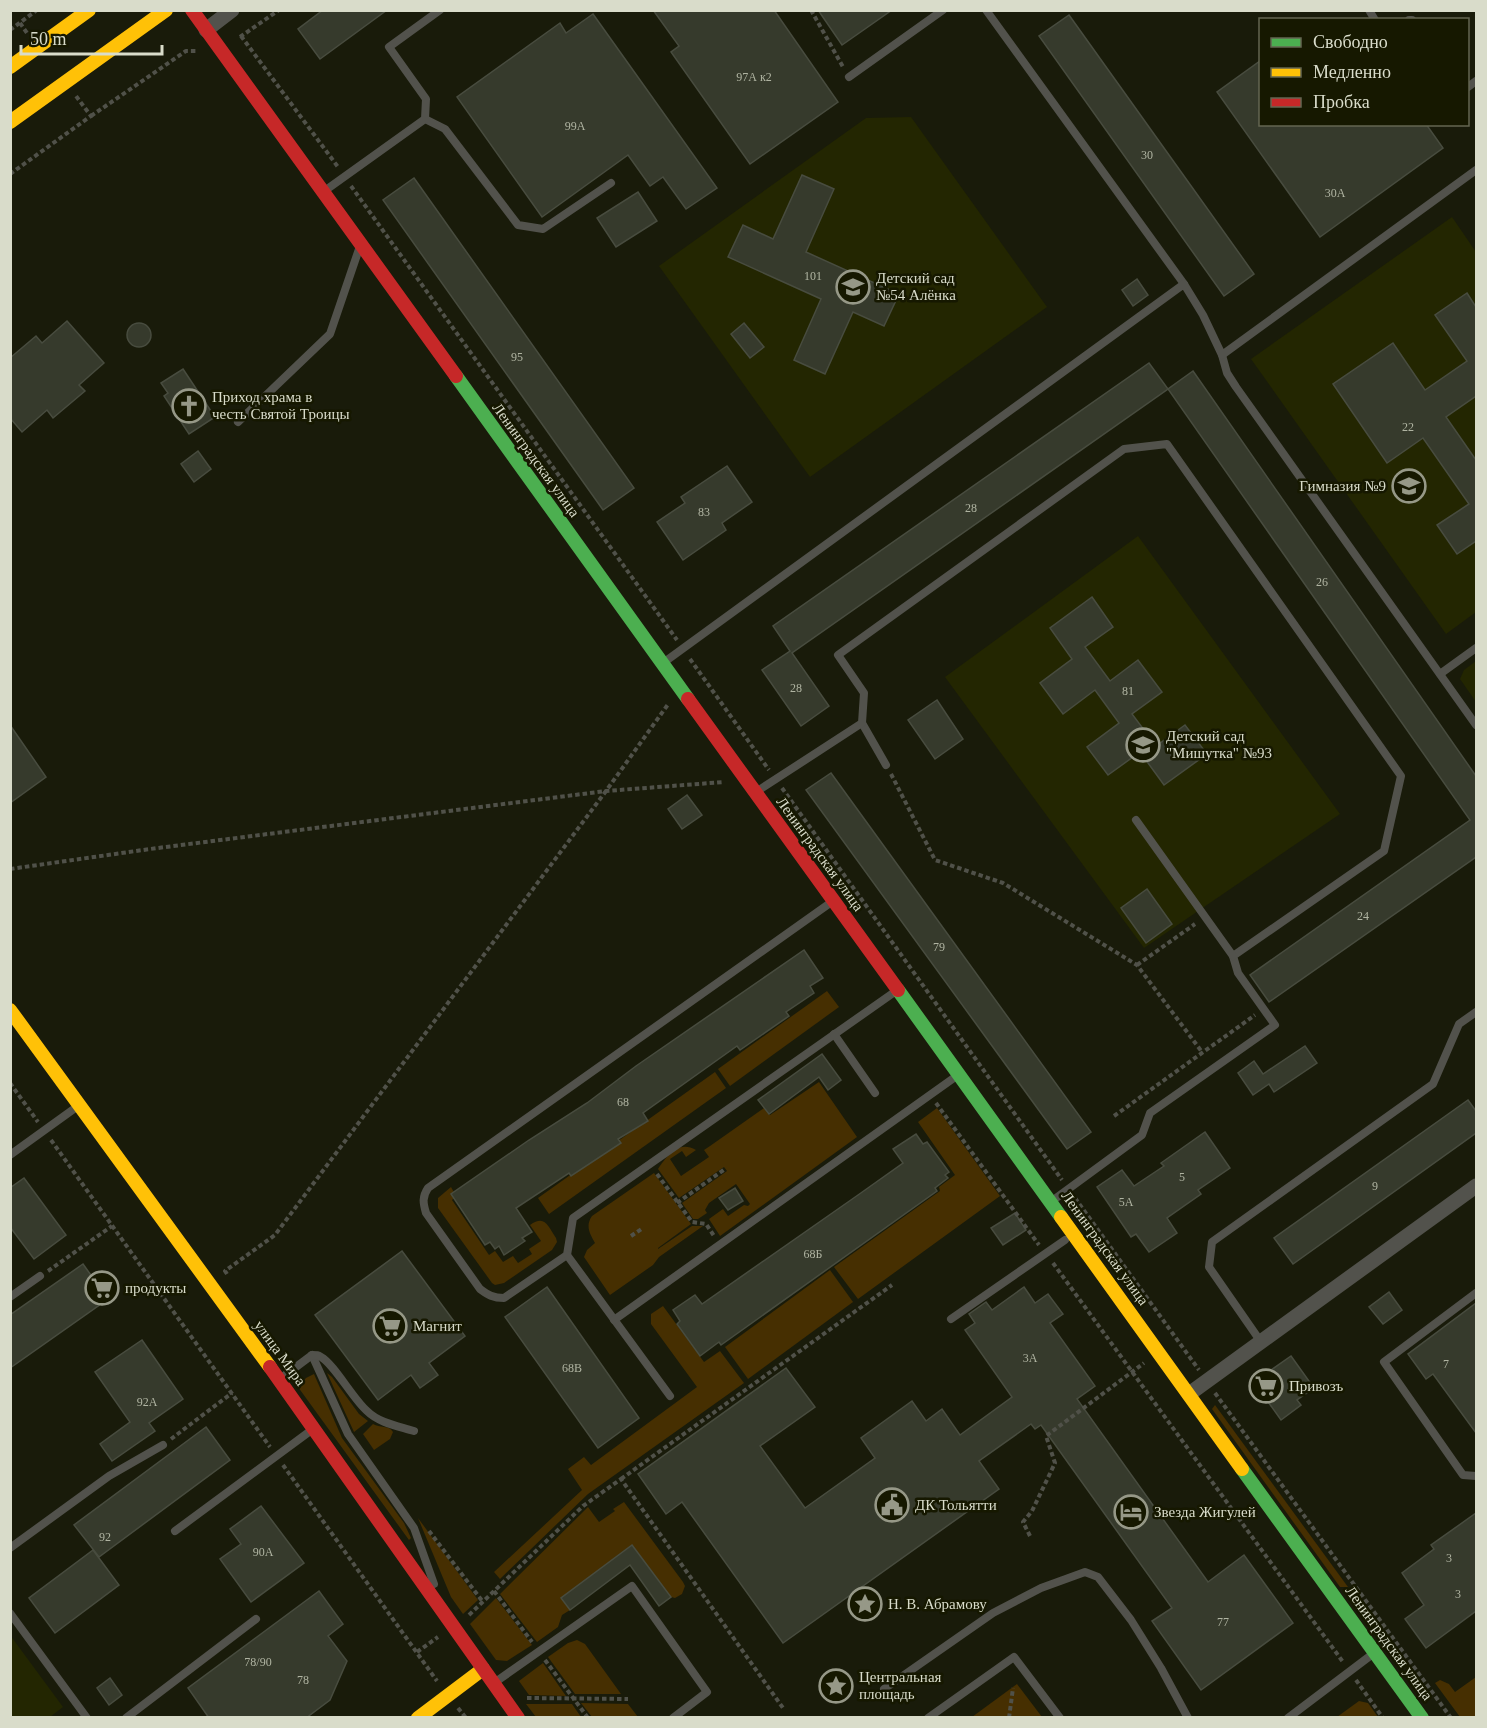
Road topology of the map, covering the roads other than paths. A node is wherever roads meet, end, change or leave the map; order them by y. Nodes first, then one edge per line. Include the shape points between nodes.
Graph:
1 (89, 10) edge
2 (166, 10) edge
3 (192, 10) edge
4 (232, 10) edge
5 (440, 10) edge
6 (943, 10) edge
7 (986, 10) edge
8 (206, 30) junction
9 (10, 67) edge
10 (849, 77) road end
11 (425, 119) junction
12 (10, 122) edge
13 (1476, 170) edge
14 (611, 183) dead end
15 (322, 192) junction
16 (361, 245) junction
17 (1184, 284) junction
18 (1222, 355) junction
19 (238, 422) dead end
20 (1476, 648) edge
21 (662, 663) junction
22 (1440, 674) junction
23 (862, 723) junction
24 (1476, 725) edge
25 (886, 765) road end
26 (755, 792) junction
27 (1136, 820) dead end
28 (834, 901) junction
29 (1233, 956) junction
30 (897, 990) junction
31 (10, 1010) edge
32 (1476, 1012) edge
33 (834, 1034) junction
34 (959, 1074) junction
35 (875, 1093) dead end
36 (80, 1105) junction
37 (10, 1155) edge
38 (1476, 1186) edge
39 (1051, 1202) junction
40 (1065, 1240) dead end
41 (567, 1255) junction
42 (40, 1276) road end
43 (1476, 1293) edge
44 (10, 1297) edge
45 (951, 1319) dead end
46 (614, 1320) junction
47 (1261, 1342) junction
48 (312, 1355) junction
49 (279, 1380) junction
50 (1189, 1394) junction
51 (670, 1396) dead end
52 (314, 1428) junction
53 (414, 1431) dead end
54 (163, 1444) road end
55 (1476, 1476) edge
56 (175, 1531) dead end
57 (10, 1548) edge
58 (443, 1611) junction
59 (10, 1613) edge
60 (256, 1619) dead end
61 (1376, 1653) junction
62 (483, 1669) junction
63 (494, 1684) junction
64 (884, 1689) dead end
65 (87, 1718) edge
66 (126, 1718) edge
67 (418, 1718) edge
68 (518, 1718) edge
69 (673, 1718) edge
70 (928, 1718) edge
71 (1060, 1718) edge
72 (1188, 1718) edge
73 (1288, 1718) edge
74 (1422, 1718) edge

1 - 9 street
2 - 12 street
3 - 8 street, Ленинградская улица
4 - 8 street
5 - 11 lane via 389,47 426,99
6 - 10 lane
7 - 17 lane
8 - 15 street, Ленинградская улица
11 - 14 lane via 445,129 518,225 543,229
11 - 15 lane
13 - 18 lane
15 - 16 street, Ленинградская улица
16 - 19 lane via 330,334
16 - 21 street, Ленинградская улица
17 - 18 lane
17 - 21 lane
18 - 22 lane via 1236,387
20 - 22 lane
21 - 26 street, Ленинградская улица
22 - 24 lane
23 - 25 lane
23 - 26 lane
23 - 29 lane via 864,693 838,655 1124,449 1167,444 1401,776 1384,851
26 - 28 street, Ленинградская улица
27 - 29 lane
28 - 30 street, Ленинградская улица
28 - 41 lane via 423,1195 426,1213 488,1295 504,1298
29 - 39 lane via 1238,973 1275,1025 1150,1113 1142,1135
30 - 33 lane
30 - 34 street, Ленинградская улица
31 - 36 street, улица Мира
32 - 47 lane via 1459,1024 1433,1084 1212,1242 1209,1267
33 - 35 lane
33 - 41 lane via 573,1218
34 - 39 street, Ленинградская улица
34 - 46 lane
36 - 37 lane
36 - 49 street, улица Мира
38 - 47 street
39 - 50 street, Ленинградская улица
40 - 45 lane
41 - 46 lane
42 - 44 lane
43 - 55 lane via 1384,1362 1463,1475
46 - 51 lane
47 - 50 street
48 - 49 lane
48 - 53 lane via 327,1361 368,1413
48 - 58 lane via 348,1434 414,1528
49 - 52 street, улица Мира
50 - 61 street, Ленинградская улица
52 - 56 lane
52 - 58 street, улица Мира
54 - 57 lane via 109,1476
58 - 62 street, улица Мира
59 - 65 lane
60 - 66 lane
61 - 73 lane
61 - 74 street, Ленинградская улица
62 - 63 street, улица Мира
62 - 67 street
63 - 68 street, улица Мира
63 - 69 lane via 632,1586 707,1692
64 - 72 lane via 993,1613 1041,1588 1085,1572 1098,1577 1131,1620
70 - 71 lane via 1014,1657

